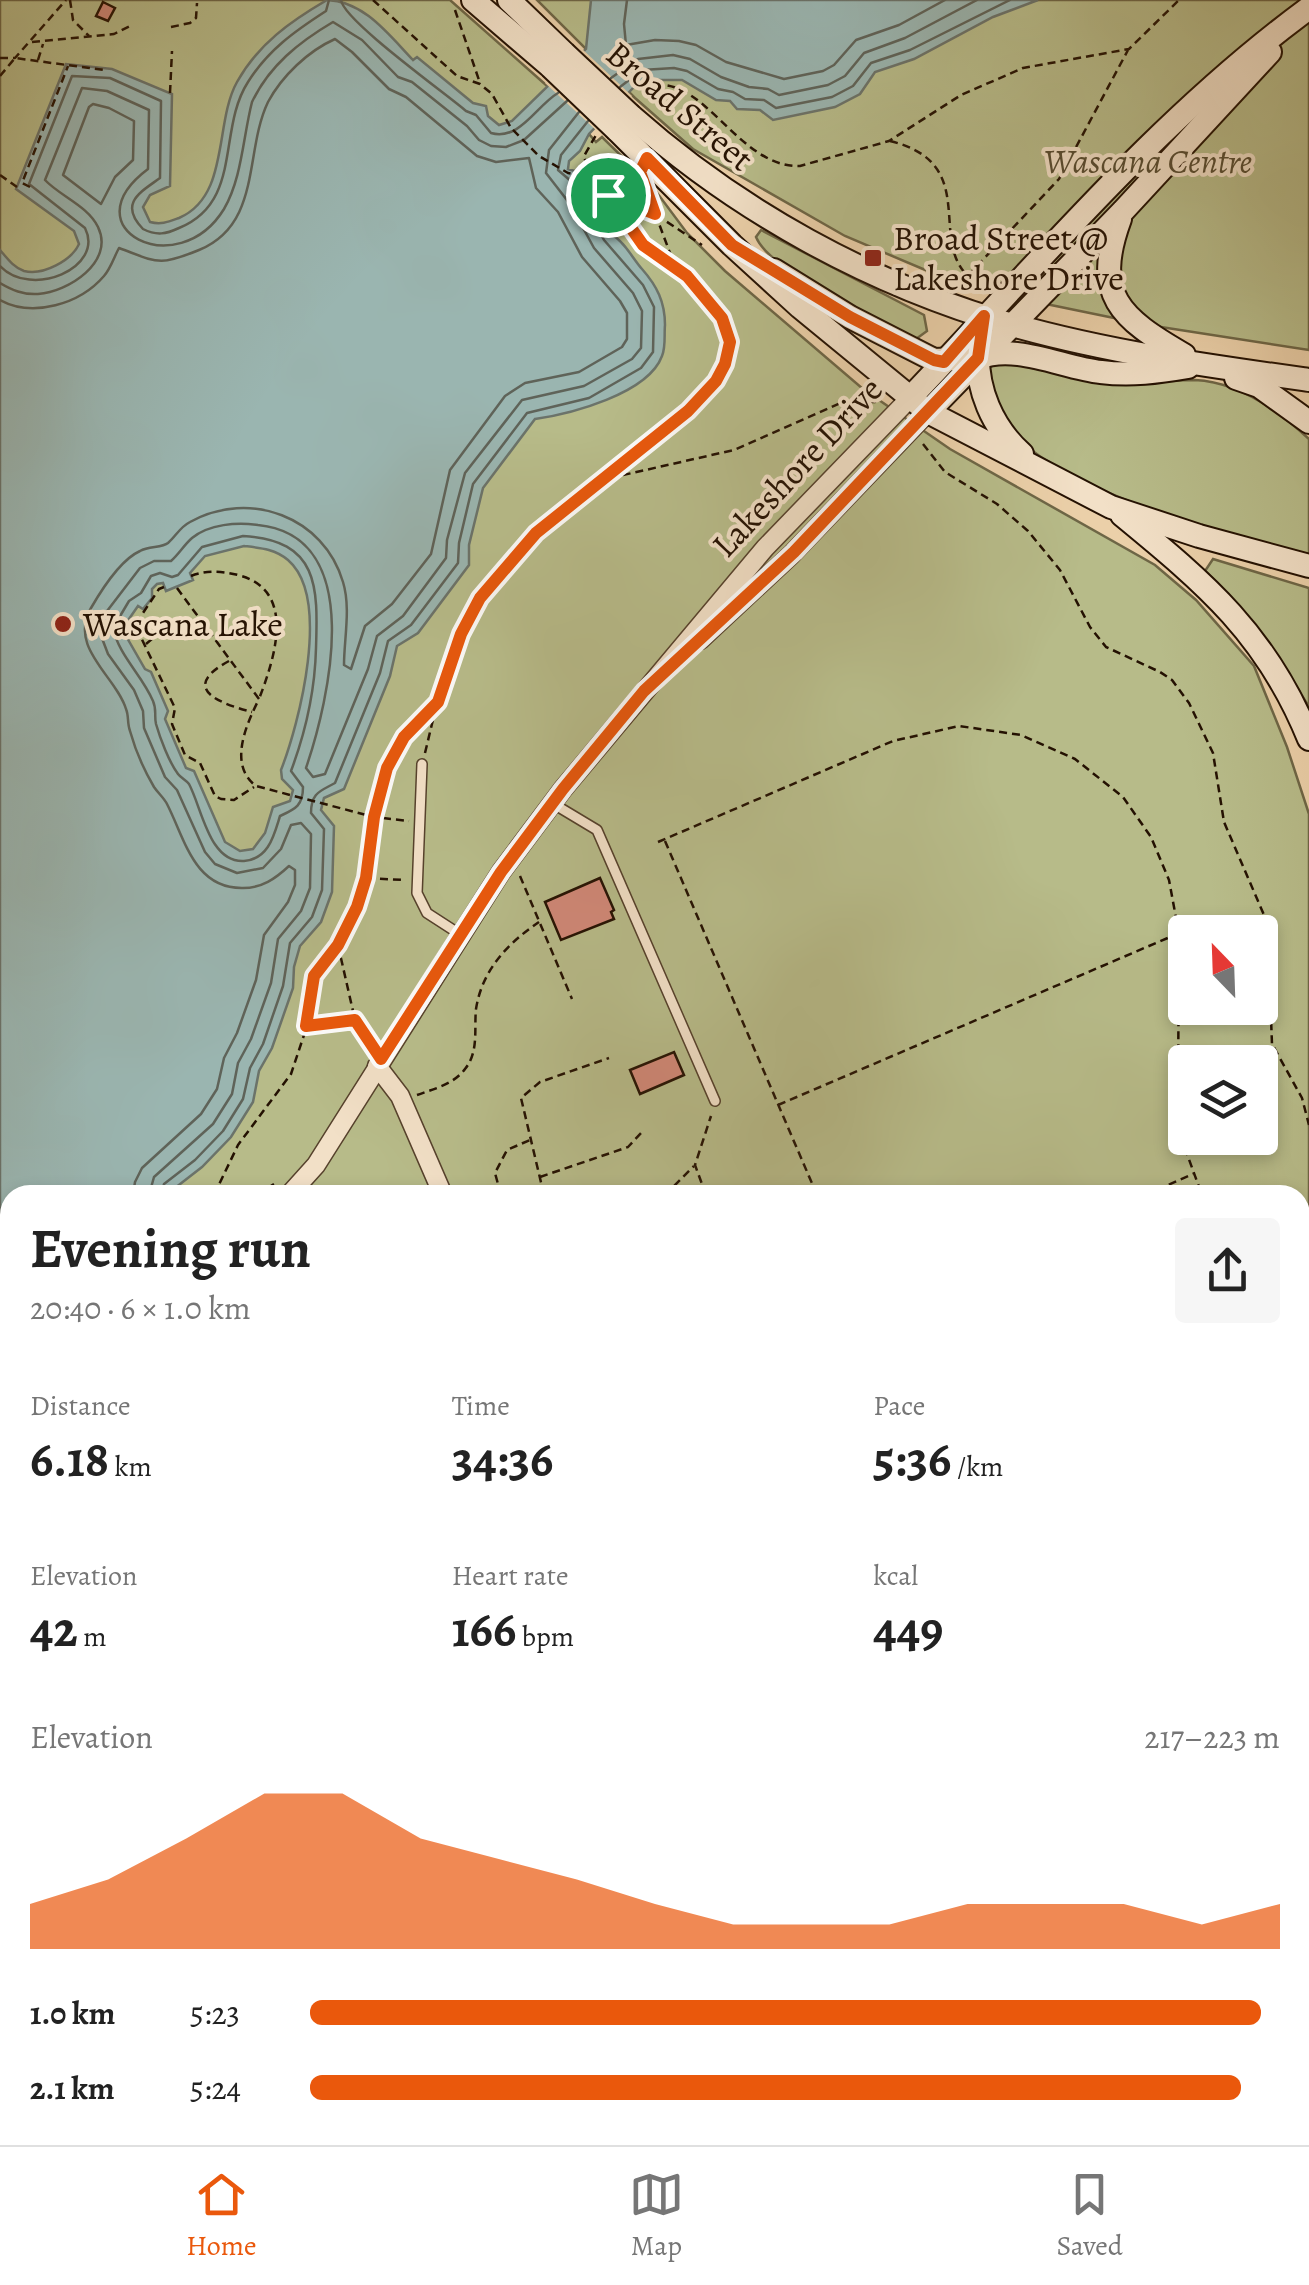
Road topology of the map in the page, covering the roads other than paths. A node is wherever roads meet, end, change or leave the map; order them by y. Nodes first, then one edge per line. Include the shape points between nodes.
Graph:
1 (474, 0) edge
2 (509, 0) edge
3 (1309, 8) edge
4 (557, 60) junction
5 (614, 127) junction
6 (1124, 211) junction
7 (732, 245) junction
8 (930, 296) junction
9 (984, 316) junction
10 (1010, 324) junction
11 (961, 357) junction
12 (1201, 364) junction
13 (1309, 380) edge
14 (919, 405) junction
15 (1309, 422) edge
16 (1039, 469) junction
17 (1111, 507) junction
18 (1309, 566) edge
19 (1309, 739) edge
20 (422, 764) road end
21 (552, 803) junction
22 (460, 935) junction
23 (379, 1062) junction
24 (715, 1101) road end
25 (299, 1185) edge
26 (439, 1185) edge

1 - 4 main road, Broad Street
2 - 4 main road, Broad Street
3 - 6 main road, Lakeshore Drive
3 - 9 main road, Lakeshore Drive via 1138,153
4 - 5 main road, Broad Street, bridge
5 - 7 main road, Broad Street
5 - 8 main road, Broad Street via 676,156 740,202 829,250
6 - 10 main road, Lakeshore Drive
6 - 12 main road via 1109,250 1114,296 1150,336
7 - 11 main road via 934,360
7 - 14 main road, Broad Street
8 - 9 main road, Broad Street
8 - 11 main road via 955,326
9 - 10 main road, Broad Street
9 - 11 main road, Lakeshore Drive
10 - 11 main road, Lakeshore Drive
10 - 12 main road, Broad Street
11 - 12 main road via 998,352 1102,372 1154,373
11 - 14 main road, Lakeshore Drive
11 - 14 main road, Lakeshore Drive
11 - 16 main road via 1012,444
12 - 13 main road
12 - 15 main road via 1259,386
14 - 16 main road, Broad Street
14 - 21 street, Lakeshore Drive via 791,555 644,691
16 - 17 main road, Broad Street
17 - 18 main road
17 - 19 main road via 1228,607 1283,683
20 - 22 lane via 420,903
21 - 22 street, Lakeshore Drive
21 - 24 lane via 597,830
22 - 23 street, Lakeshore Drive
23 - 25 street, Lakeshore Drive
23 - 26 street

